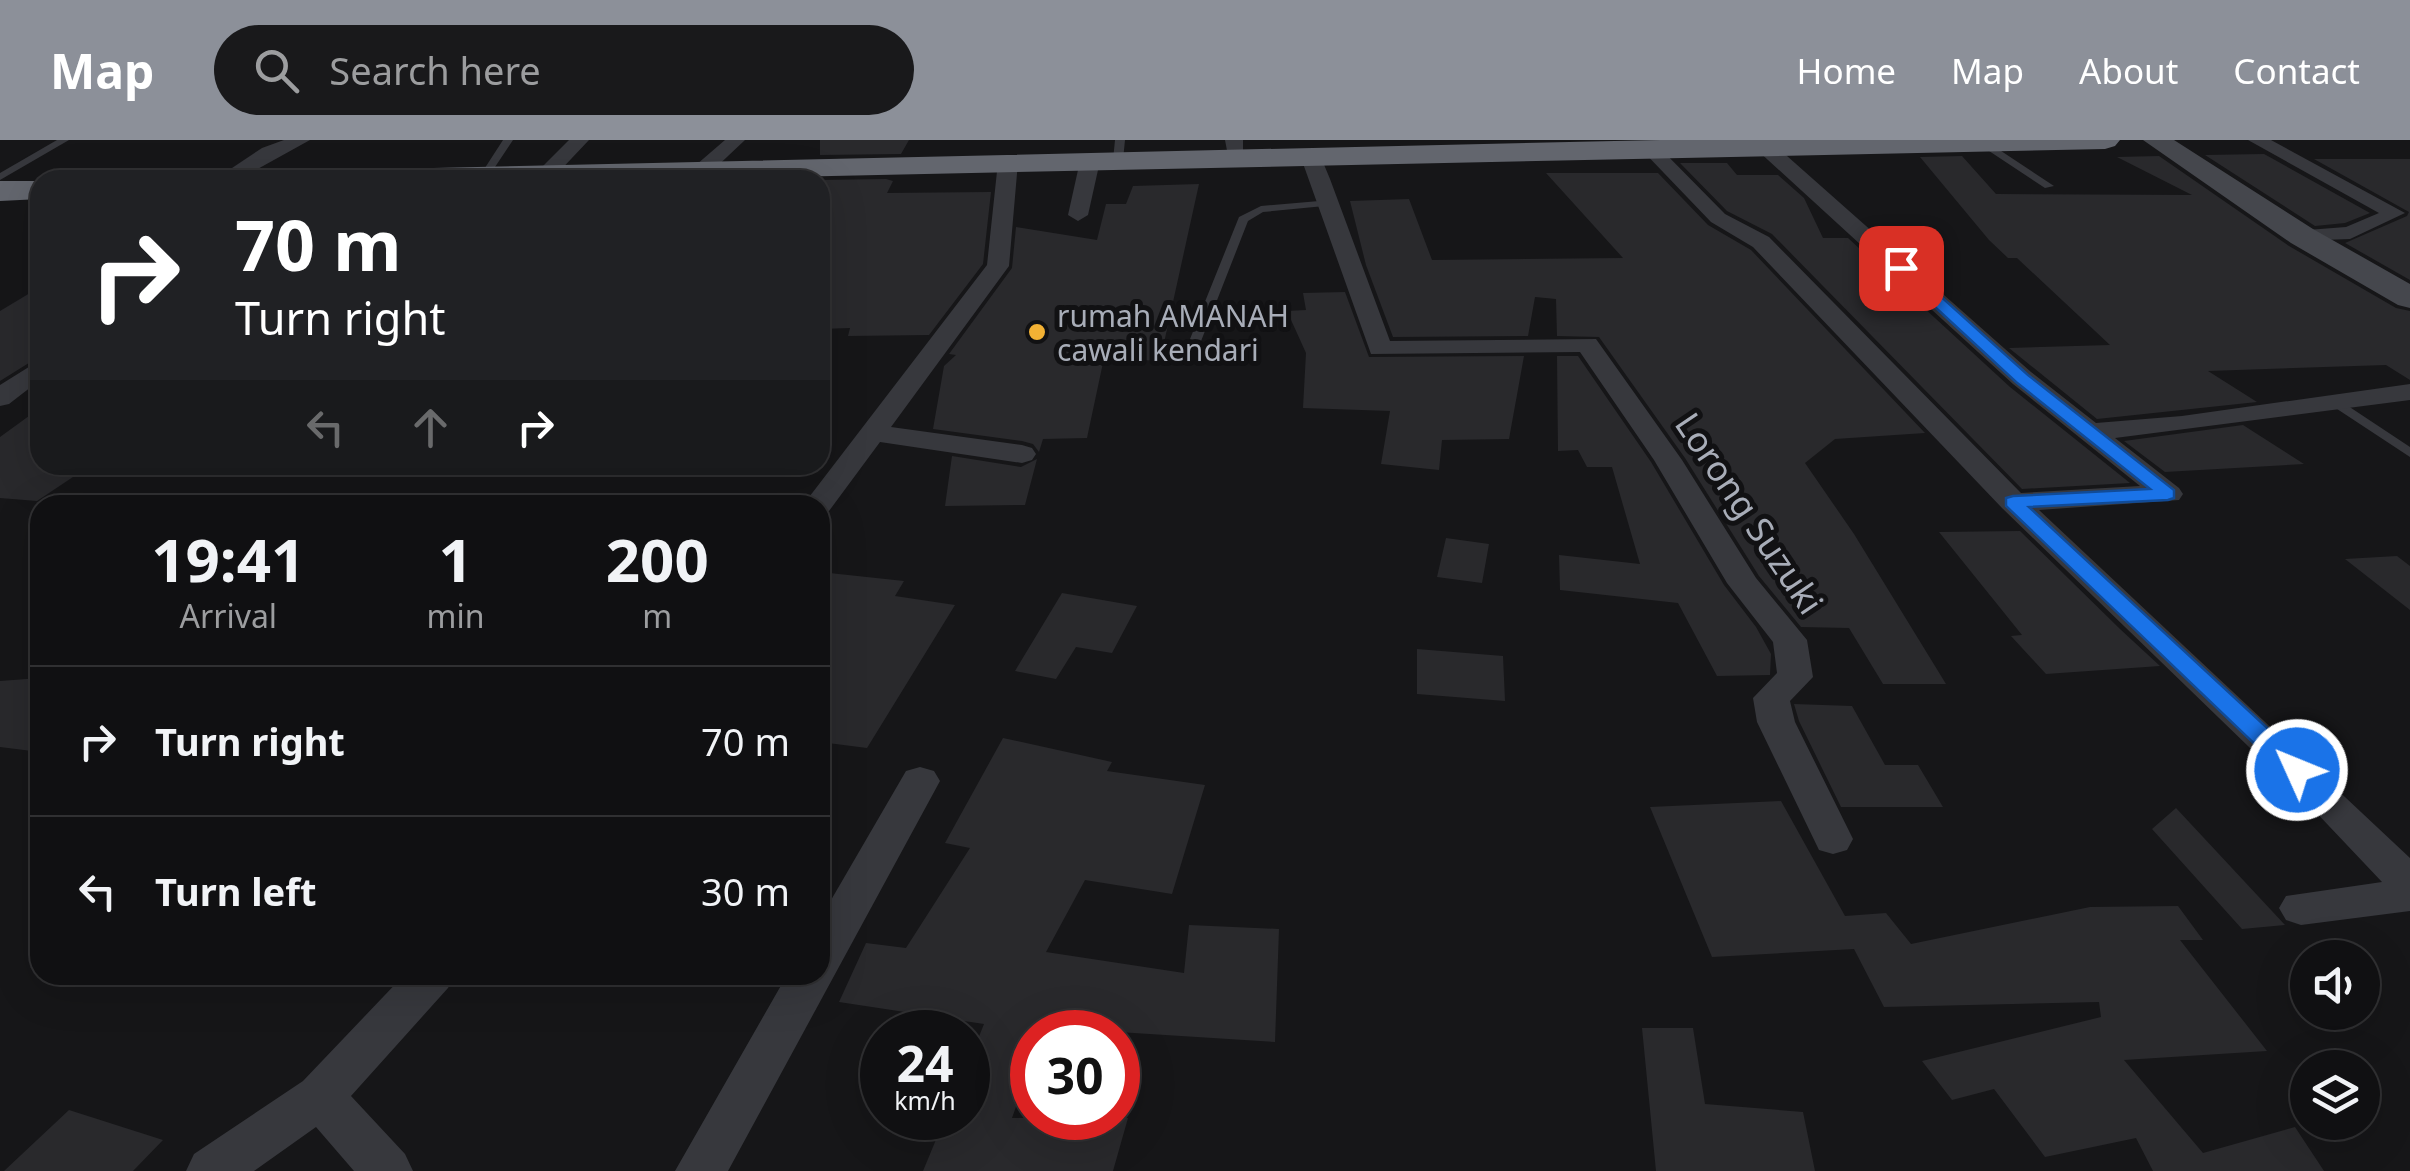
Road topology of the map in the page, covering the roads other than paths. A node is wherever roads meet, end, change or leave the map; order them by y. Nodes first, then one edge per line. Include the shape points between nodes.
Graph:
1 (64, 140) edge
2 (303, 140) edge
3 (508, 140) edge
4 (580, 140) edge
5 (736, 140) edge
6 (2105, 140) edge
7 (2156, 140) edge
8 (2257, 140) edge
9 (1687, 143) edge
10 (1983, 143) junction
11 (1559, 145) edge
12 (1763, 145) junction
13 (1649, 148) junction
14 (1235, 149) edge
15 (1109, 154) edge
16 (1310, 155) junction
17 (1008, 162) junction
18 (703, 168) junction
19 (33, 170) edge
20 (240, 170) edge
21 (302, 170) edge
22 (489, 170) edge
23 (549, 170) edge
24 (673, 170) edge
25 (2049, 186) dead end
26 (1332, 203) junction
27 (1078, 215) dead end
28 (2302, 236) junction
29 (2410, 298) edge
30 (1190, 354) dead end
31 (30, 376) edge
32 (2410, 392) edge
33 (0, 398) edge
34 (2334, 400) junction
35 (870, 432) junction
36 (2089, 432) junction
37 (2410, 453) edge
38 (1022, 454) dead end
39 (825, 495) edge
40 (2013, 502) junction
41 (920, 781) dead end
42 (1833, 840) dead end
43 (2410, 884) edge
44 (2410, 894) edge
45 (2301, 908) dead end
46 (830, 941) edge
47 (423, 985) edge
48 (805, 985) edge
49 (320, 1096) junction
50 (212, 1171) edge
51 (387, 1171) edge
52 (702, 1171) edge

1 - 19 lane
2 - 20 street
2 - 21 street
3 - 22 lane
4 - 23 street
5 - 18 street
6 - 10 highway
7 - 28 main road
8 - 28 street via 2395,213 2350,233
9 - 12 highway
9 - 13 highway
10 - 12 highway
10 - 25 lane
11 - 13 highway
11 - 16 highway
12 - 36 street
13 - 40 street via 1718,218 1761,242
14 - 15 highway
14 - 16 highway
15 - 17 highway
15 - 27 street
16 - 26 street
17 - 18 highway
17 - 35 street via 998,266
18 - 24 highway
26 - 30 lane via 1261,209 1243,220
26 - 42 street, Lorong Suzuki via 1380,349 1587,344 1743,584 1790,640 1795,677 1771,698 1776,722
28 - 29 main road
31 - 33 street
32 - 34 street
34 - 36 street
34 - 37 lane
35 - 38 street
35 - 39 street
36 - 40 street via 2168,494
40 - 43 street
41 - 46 street
44 - 45 street
47 - 49 street
48 - 52 street
49 - 50 street
49 - 51 street

